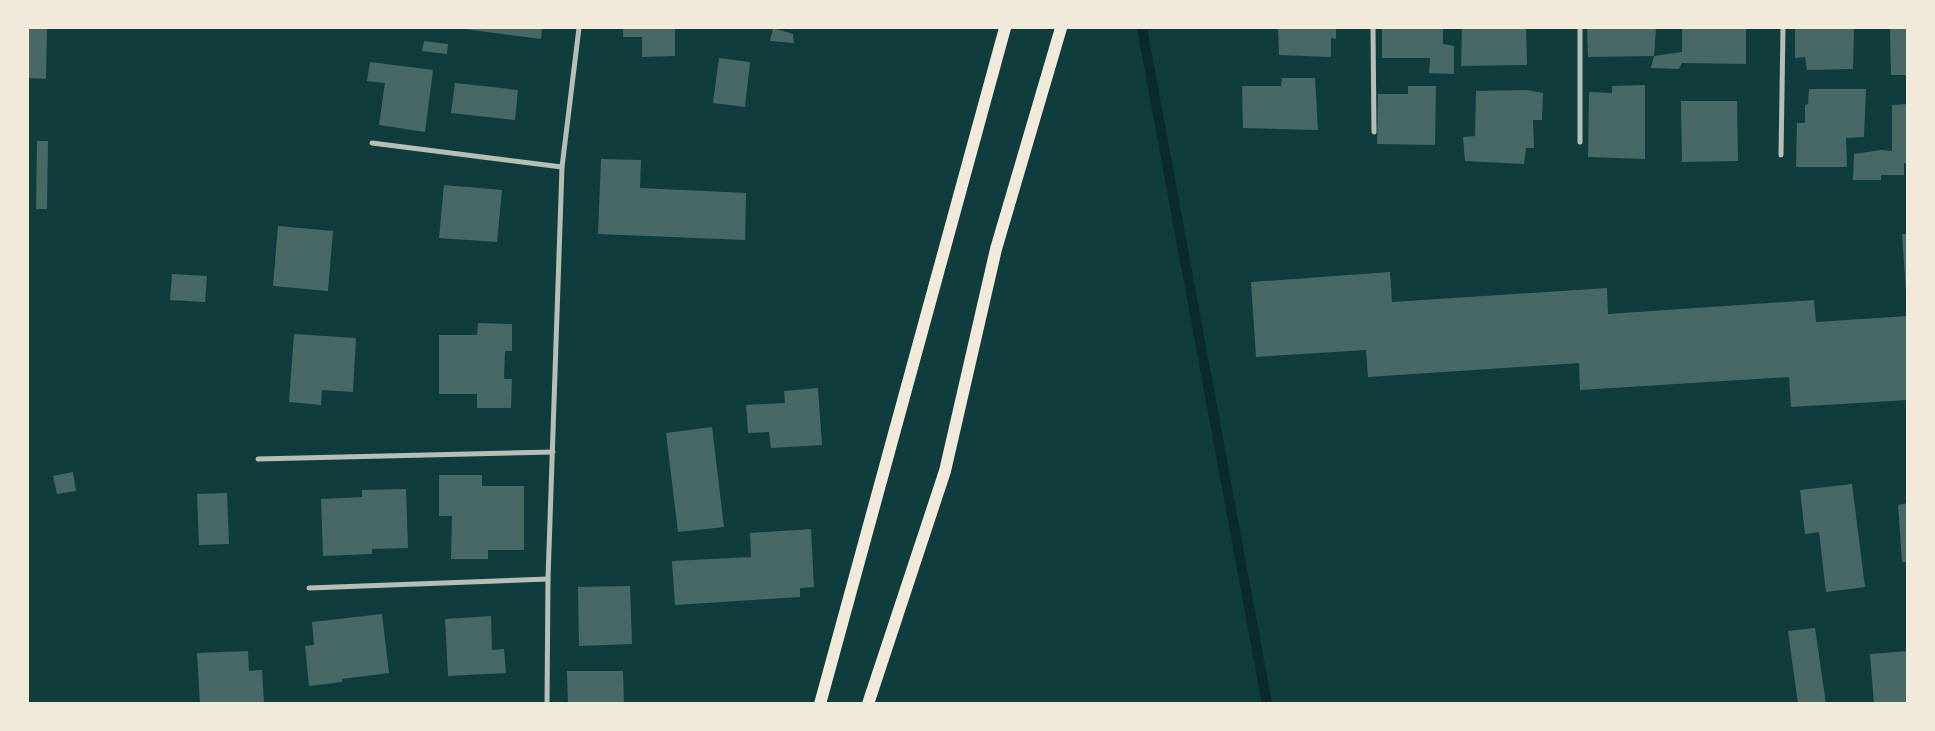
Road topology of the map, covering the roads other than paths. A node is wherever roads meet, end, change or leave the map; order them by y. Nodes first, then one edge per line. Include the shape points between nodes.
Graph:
1 (578, 28) edge
2 (1005, 28) edge
3 (1061, 28) edge
4 (1373, 28) edge
5 (1580, 28) edge
6 (1783, 28) edge
7 (1374, 132) dead end
8 (1580, 142) dead end
9 (372, 143) dead end
10 (1781, 155) dead end
11 (562, 167) junction
12 (553, 452) junction
13 (258, 459) dead end
14 (548, 579) junction
15 (309, 588) dead end
16 (547, 704) edge
17 (820, 704) edge
18 (868, 704) edge

1 - 11 street
2 - 17 main road
3 - 18 main road via 996,249 945,471
4 - 7 street
5 - 8 street
6 - 10 street
9 - 11 street
11 - 12 street
12 - 13 street
12 - 14 street
14 - 15 street
14 - 16 street

